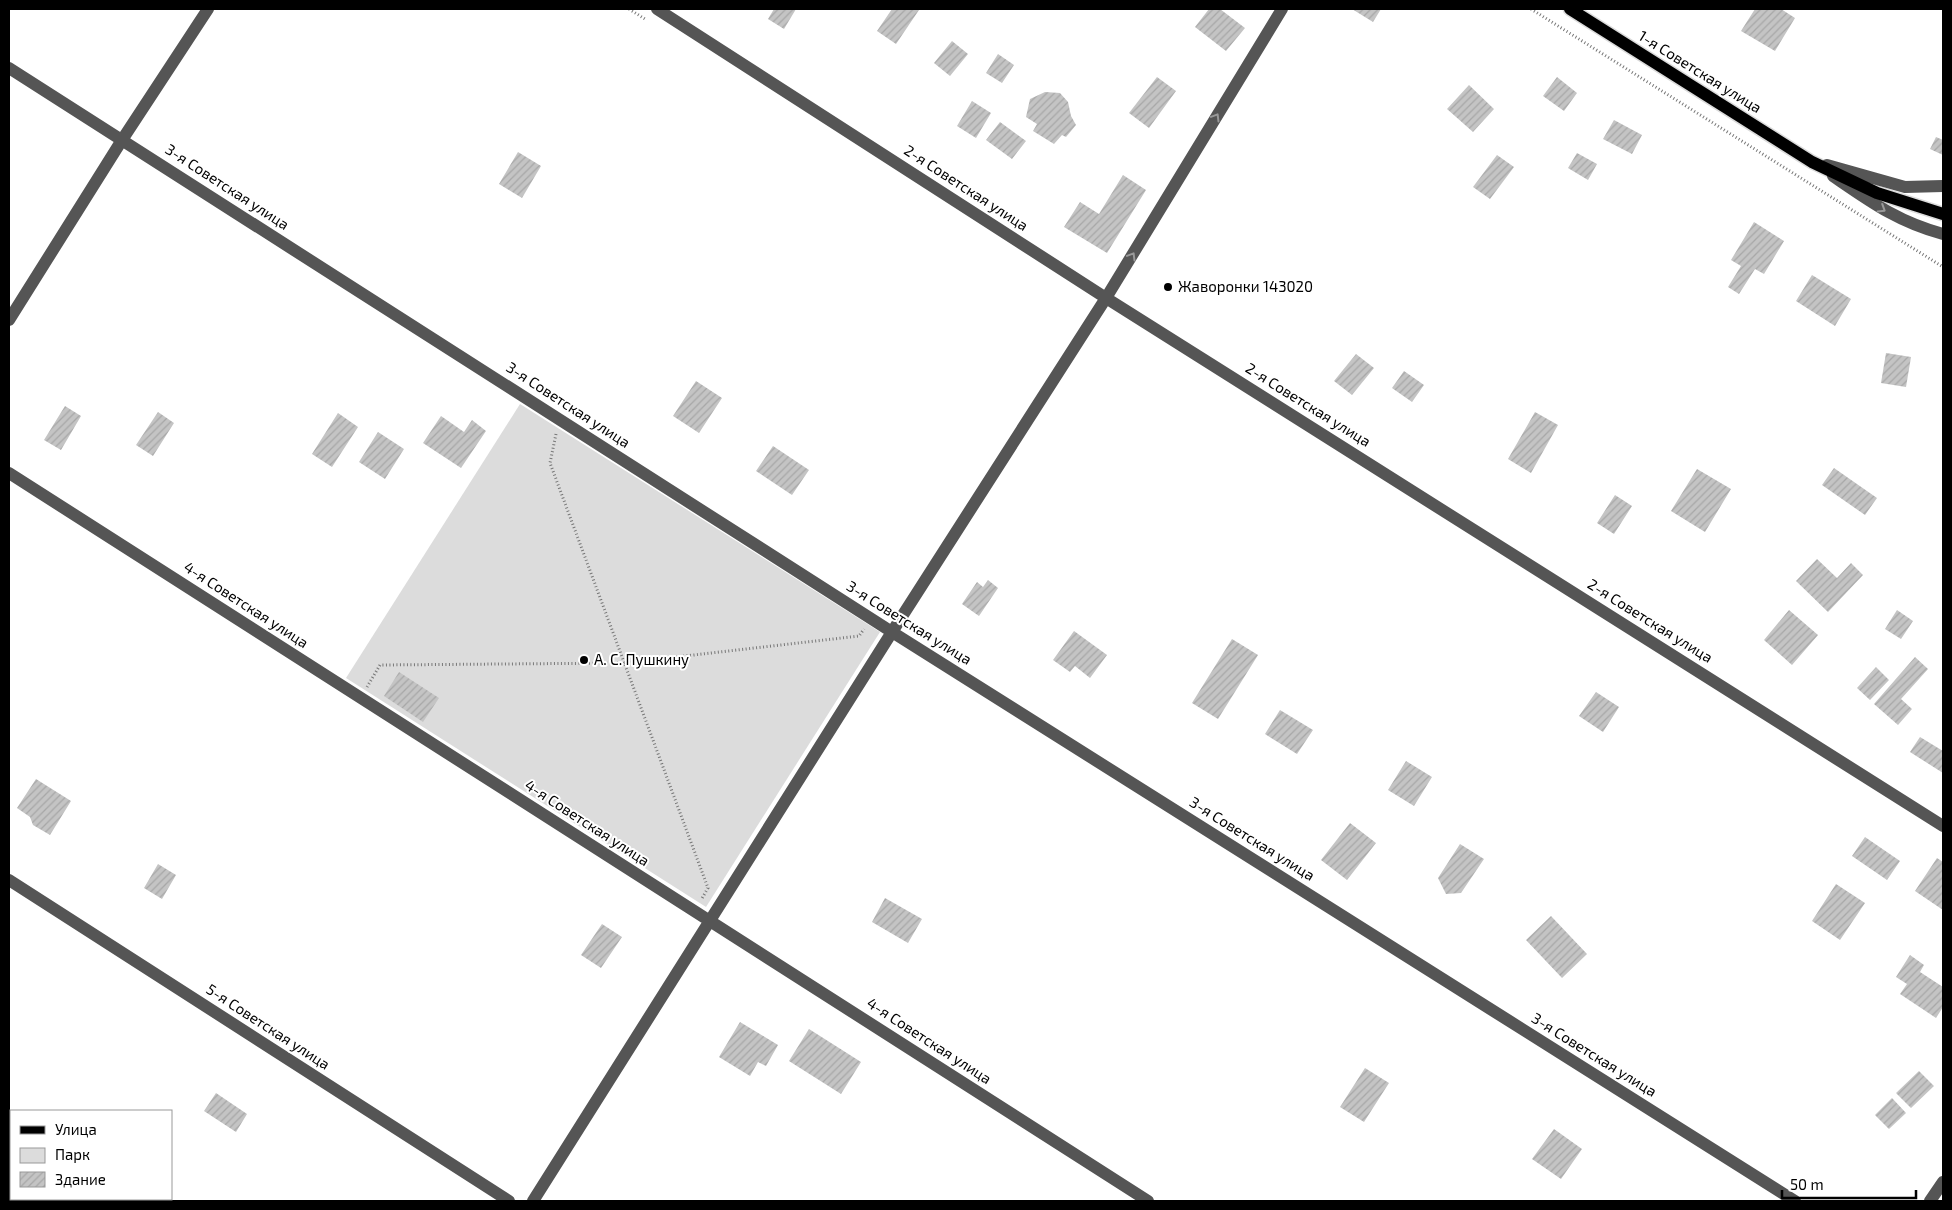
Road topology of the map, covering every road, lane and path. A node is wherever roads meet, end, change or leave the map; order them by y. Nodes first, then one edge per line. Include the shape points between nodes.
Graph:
1 (208, 9) edge
2 (656, 9) edge
3 (1282, 9) edge
4 (1531, 9) edge
5 (1570, 9) edge
6 (9, 68) edge
7 (122, 140) junction
8 (1812, 162) junction
9 (1943, 186) edge
10 (1943, 214) edge
11 (1943, 234) edge
12 (1943, 267) edge
13 (1106, 298) junction
14 (9, 320) edge
15 (559, 419) junction
16 (9, 473) edge
17 (871, 618) junction
18 (892, 632) junction
19 (624, 663) junction
20 (360, 697) junction
21 (1943, 826) edge
22 (9, 880) edge
23 (694, 910) junction
24 (710, 921) junction
25 (1943, 1182) edge
26 (509, 1201) edge
27 (533, 1201) edge
28 (1148, 1201) edge
29 (1795, 1201) edge
30 (1930, 1201) edge

1 - 7 street
2 - 13 street, 2-я Советская улица
13 -> 3 street
4 - 12 path
5 - 8 main road, 1-я Советская улица
6 - 7 street, 3-я Советская улица
7 - 14 street
7 - 15 street, 3-я Советская улица
8 - 9 street via 1905,187
8 - 10 main road, 1-я Советская улица via 1877,193
8 -> 11 street via 1884,211
13 - 18 street
13 - 21 street, 2-я Советская улица
15 - 17 street, 3-я Советская улица
15 - 19 path via 550,463
16 - 20 street, 4-я Советская улица
17 - 18 street, 3-я Советская улица
17 - 19 path via 858,636
18 - 24 street
18 - 29 street, 3-я Советская улица
19 - 20 path via 380,665
19 - 23 path via 708,888
20 - 23 street, 4-я Советская улица
22 - 26 street, 5-я Советская улица
23 - 24 street, 4-я Советская улица
24 - 27 street
24 - 28 street, 4-я Советская улица
25 - 30 street

